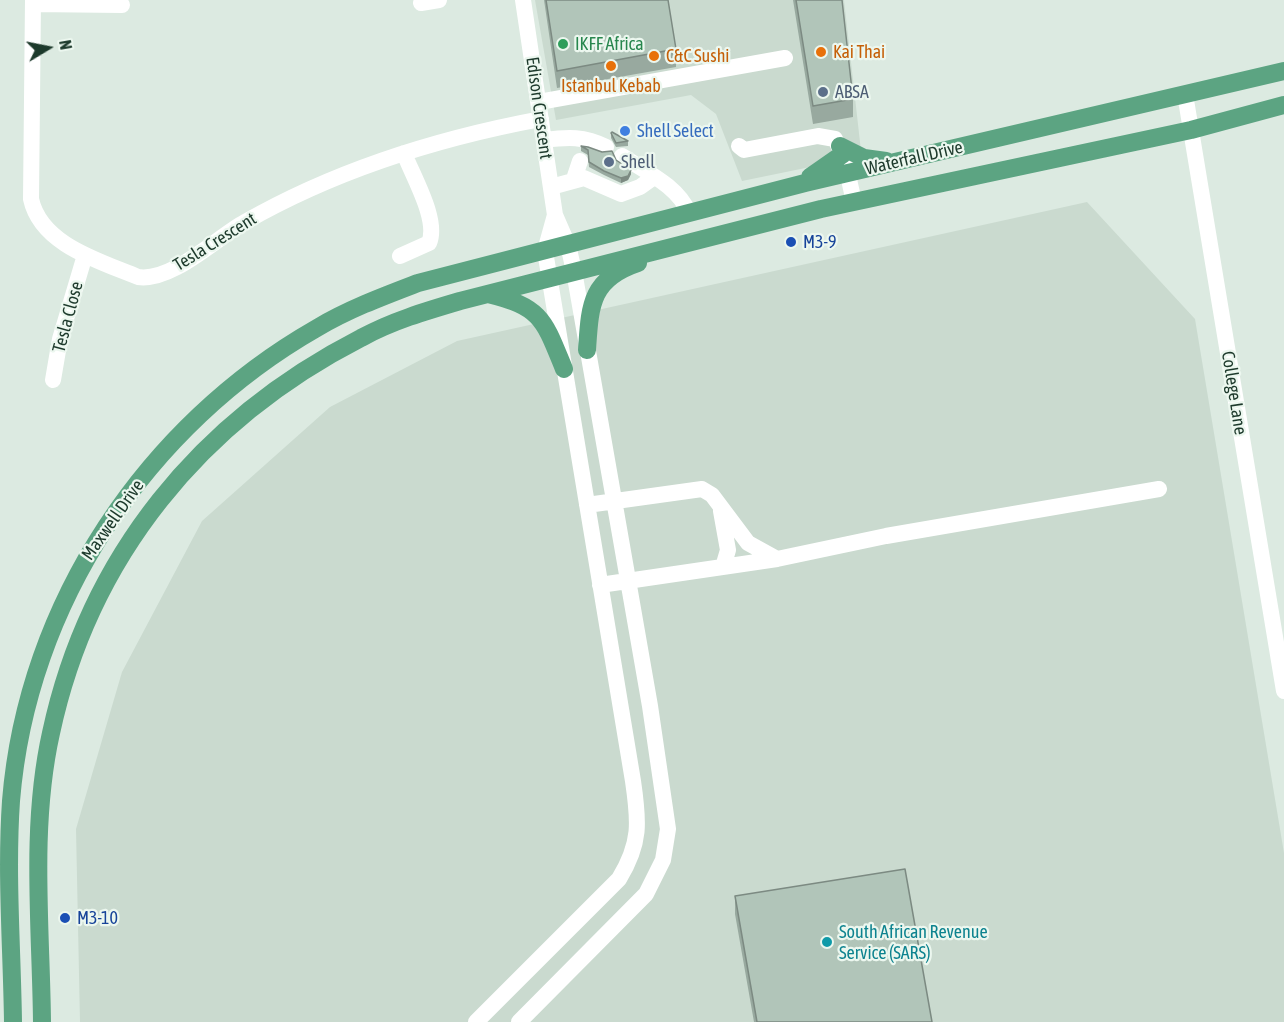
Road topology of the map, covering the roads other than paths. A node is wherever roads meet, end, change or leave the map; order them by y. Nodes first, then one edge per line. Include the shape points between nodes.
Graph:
1 (439, 0) edge
2 (523, 0) edge
3 (33, 2) edge
4 (421, 3) dead end
5 (122, 5) dead end
6 (785, 58) dead end
7 (1284, 60) edge
8 (1284, 71) edge
9 (1248, 79) junction
10 (1185, 94) junction
11 (1279, 107) edge
12 (540, 111) junction
13 (1191, 130) junction
14 (544, 140) junction
15 (739, 146) dead end
16 (606, 147) dead end
17 (841, 150) junction
18 (404, 153) junction
19 (622, 156) dead end
20 (580, 161) dead end
21 (893, 162) junction
22 (848, 174) junction
23 (654, 177) junction
24 (574, 179) junction
25 (805, 183) junction
26 (550, 187) junction
27 (854, 202) junction
28 (689, 213) junction
29 (555, 215) junction
30 (568, 245) junction
31 (668, 247) junction
32 (545, 251) junction
33 (86, 255) junction
34 (400, 256) dead end
35 (574, 271) junction
36 (550, 277) junction
37 (486, 294) junction
38 (587, 350) junction
39 (564, 369) junction
40 (53, 380) dead end
41 (604, 446) junction
42 (579, 450) junction
43 (1159, 489) dead end
44 (615, 501) junction
45 (587, 505) junction
46 (721, 507) junction
47 (777, 559) junction
48 (723, 567) junction
49 (628, 580) junction
50 (600, 585) junction
51 (1284, 691) edge
52 (650, 706) junction
53 (621, 711) junction
54 (667, 810) junction
55 (638, 814) junction
56 (12, 983) junction
57 (41, 984) junction
58 (13, 1022) edge
59 (42, 1022) edge
60 (476, 1022) edge
61 (519, 1022) edge

1 - 4 street
2 - 12 street, Edison Crescent
3 - 5 street
3 - 33 street, Tesla Crescent via 31,199 34,212 50,232
6 - 12 street, Tesla Crescent
7 - 9 main road
8 - 9 main road, Waterfall Drive
9 - 10 main road, Waterfall Drive
10 - 13 street, College Lane
10 - 21 main road, Waterfall Drive
11 - 13 main road, Waterfall Drive
12 - 14 street, Edison Crescent
12 - 18 street, Tesla Crescent
13 - 27 main road, Waterfall Drive
13 - 51 street, College Lane
14 - 16 street via 576,136
14 - 26 street, Edison Crescent
15 - 17 street via 744,150 824,136 835,139
17 - 21 main road
17 - 22 street
17 - 25 main road
18 - 33 street, Tesla Crescent via 285,200 156,276 138,277
18 - 34 street via 429,214 432,236 429,243
19 - 23 street
20 - 24 street
21 - 22 main road, Waterfall Drive
22 - 25 main road, Waterfall Drive
22 - 27 street
23 - 24 street via 621,194 591,179
23 - 28 street via 684,201
24 - 26 street
25 - 28 main road, Waterfall Drive
26 - 29 street, Edison Crescent
27 - 31 main road, Waterfall Drive
28 - 30 main road, Waterfall Drive
29 - 30 street, Edison Crescent
29 - 32 street, Edison Crescent
30 - 32 main road, Waterfall Drive
30 - 35 street, Edison Crescent
31 - 35 main road, Waterfall Drive
31 - 38 main road via 602,284 592,305
32 - 36 street, Edison Crescent
32 - 56 main road, Maxwell Drive via 418,283 317,328 216,399 144,474 117,510 82,565 56,621 25,714 11,800
33 - 40 street, Tesla Close via 60,339
35 - 36 main road, Waterfall Drive
35 - 38 street, Edison Crescent
36 - 37 main road, Maxwell Drive
36 - 39 street, Edison Crescent
37 - 39 main road via 512,300 535,313 549,332
37 - 57 main road, Maxwell Drive via 419,313 362,337 289,381 186,469 117,559 86,617 50,734 38,845
38 - 41 street, Edison Crescent
39 - 42 street, Edison Crescent
41 - 42 street
41 - 44 street, Edison Crescent
42 - 45 street, Edison Crescent
43 - 47 street
44 - 45 street
44 - 46 street via 702,489
44 - 49 street, Edison Crescent
45 - 50 street, Edison Crescent
46 - 47 street via 748,543
46 - 48 street via 728,550
47 - 48 street
48 - 49 street
49 - 50 street
49 - 52 street, Edison Crescent
50 - 53 street, Edison Crescent
52 - 53 street
52 - 54 street, Edison Crescent
53 - 55 street, Edison Crescent
54 - 55 street
54 - 61 street, Edison Crescent via 663,860 646,894
55 - 60 street, Edison Crescent via 633,854 619,879
56 - 57 main road
56 - 58 main road, Maxwell Drive
57 - 59 main road, Maxwell Drive

